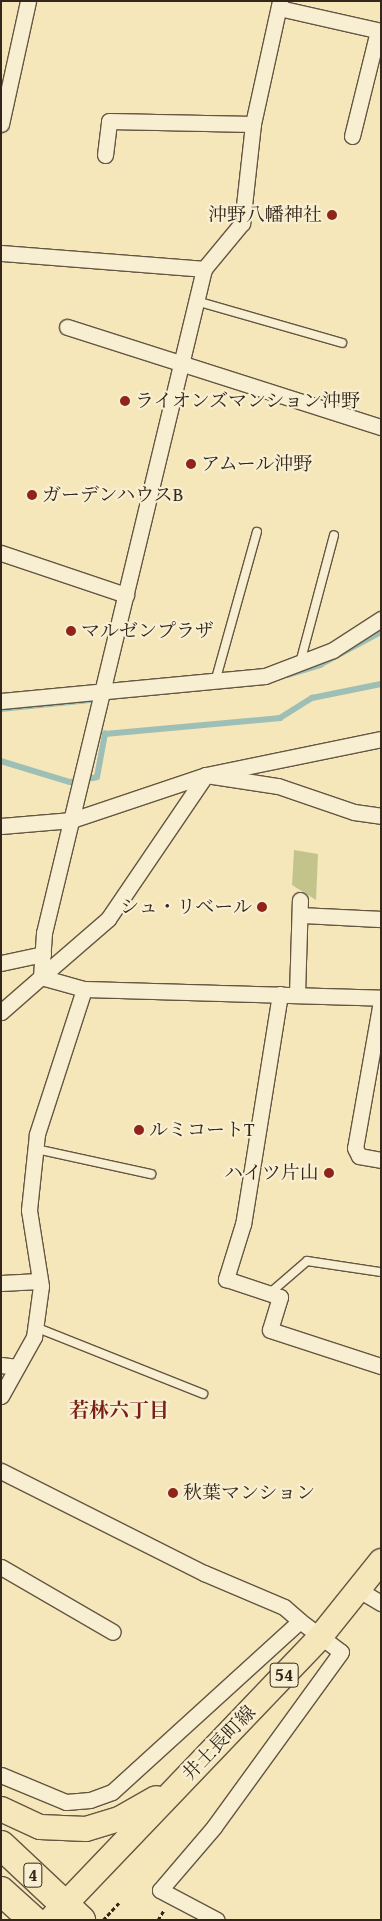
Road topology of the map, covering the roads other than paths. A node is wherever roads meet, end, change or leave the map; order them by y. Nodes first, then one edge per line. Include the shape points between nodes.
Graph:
1 (28, 1) edge
2 (280, 5) edge
3 (379, 31) edge
4 (1, 124) edge
5 (254, 124) junction
6 (352, 136) dead end
7 (104, 155) dead end
8 (1, 253) edge
9 (204, 269) junction
10 (196, 301) junction
11 (67, 327) dead end
12 (342, 343) dead end
13 (181, 364) junction
14 (381, 427) edge
15 (257, 532) dead end
16 (334, 535) dead end
17 (1, 553) edge
18 (126, 595) junction
19 (381, 618) edge
20 (300, 663) junction
21 (215, 682) junction
22 (100, 699) junction
23 (1, 701) edge
24 (381, 740) edge
25 (206, 775) junction
26 (381, 816) edge
27 (72, 820) junction
28 (1, 826) edge
29 (381, 919) edge
30 (42, 954) junction
31 (1, 963) edge
32 (41, 977) junction
33 (84, 989) junction
34 (280, 994) junction
35 (297, 994) junction
36 (381, 999) edge
37 (1, 1012) edge
38 (36, 1149) junction
39 (381, 1160) edge
40 (151, 1174) dead end
41 (381, 1272) edge
42 (39, 1281) junction
43 (1, 1283) edge
44 (270, 1293) junction
45 (35, 1327) junction
46 (1, 1365) edge
47 (381, 1366) edge
48 (18, 1367) junction
49 (203, 1394) dead end
50 (1, 1396) edge
51 (1, 1471) edge
52 (381, 1560) edge
53 (1, 1566) edge
54 (359, 1590) junction
55 (381, 1603) edge
56 (300, 1620) junction
57 (113, 1632) dead end
58 (321, 1636) junction
59 (1, 1776) edge
60 (180, 1784) junction
61 (1, 1809) edge
62 (1, 1845) edge
63 (1, 1891) edge
64 (65, 1915) edge
65 (33, 1920) edge
66 (217, 1920) edge

1 - 4 street
2 - 3 street
2 - 5 street
3 - 6 street
5 - 7 street via 109,121
5 - 9 street via 242,223
8 - 9 street
9 - 10 street
10 - 12 lane
10 - 13 street
11 - 13 street
13 - 14 street
13 - 18 street
15 - 21 lane
16 - 20 lane
17 - 18 street
18 - 22 street
19 - 20 street via 333,650
20 - 21 street via 265,676
21 - 22 street
22 - 23 street
22 - 27 street
24 - 25 street
25 - 26 street via 278,786 354,812
25 - 27 street
25 - 32 street via 108,919
27 - 28 street
27 - 30 street
29 - 35 street via 300,908
30 - 31 street
30 - 32 street
32 - 33 street
32 - 37 street
33 - 34 street
33 - 38 street
34 - 35 street
34 - 44 street via 242,1224 226,1279
35 - 36 street
36 - 39 street via 355,1148 359,1156
38 - 40 lane
38 - 42 street via 29,1210
41 - 44 lane via 307,1261
42 - 43 street
42 - 45 street
44 - 47 street via 280,1297 270,1330
45 - 48 street
45 - 49 lane
46 - 48 street
48 - 50 street
51 - 56 street via 204,1573 284,1607
52 - 54 main road, 井土長町線 / 54
53 - 57 street
54 - 55 street
54 - 58 main road, 井土長町線 / 54
56 - 58 street
56 - 59 street via 112,1792 90,1800 66,1802
58 - 60 main road, 井土長町線 / 54
58 - 66 street via 342,1652 214,1827 160,1890
60 - 61 main road via 121,1818 86,1828 40,1826
60 - 64 main road, 井土長町線 / 54
62 - 64 highway, 4
63 - 65 highway, 4

